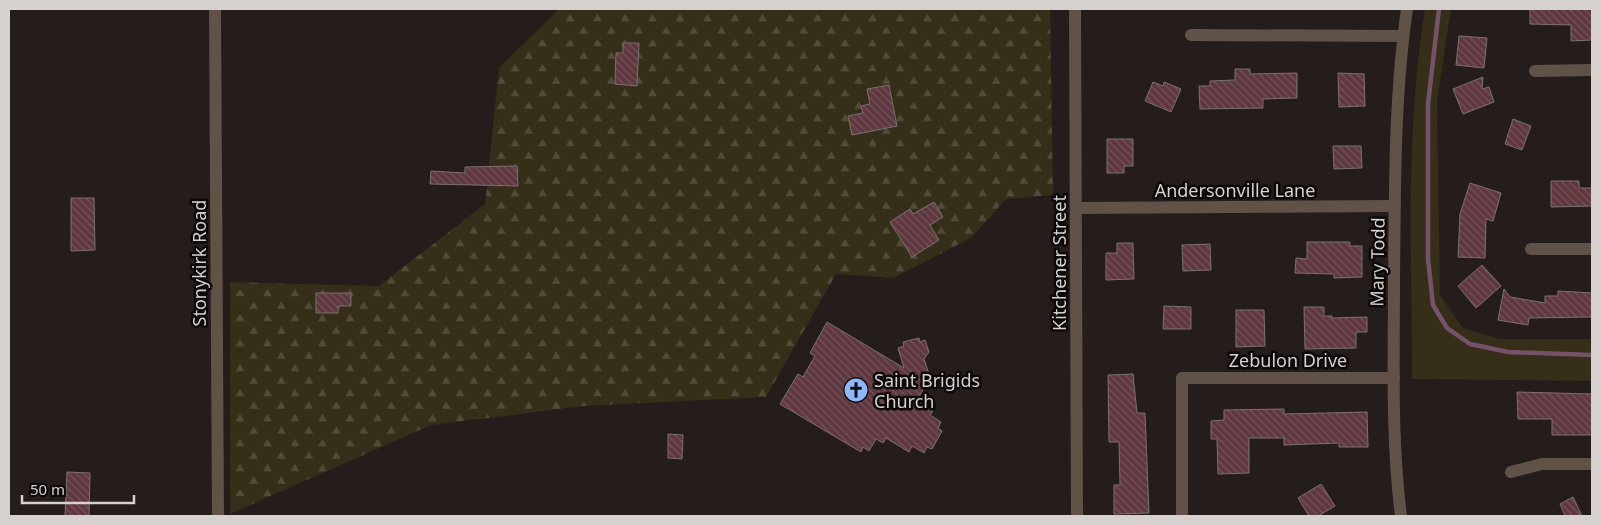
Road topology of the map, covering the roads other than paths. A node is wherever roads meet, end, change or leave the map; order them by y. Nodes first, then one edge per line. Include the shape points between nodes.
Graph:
1 (215, 9) edge
2 (1075, 9) edge
3 (1407, 9) edge
4 (1191, 35) dead end
5 (1403, 36) junction
6 (1535, 70) dead end
7 (1592, 70) edge
8 (1395, 206) junction
9 (1076, 208) junction
10 (1531, 249) dead end
11 (1592, 249) edge
12 (1394, 378) junction
13 (1592, 464) edge
14 (1512, 472) dead end
15 (218, 516) edge
16 (1077, 516) edge
17 (1182, 516) edge
18 (1401, 516) edge

1 - 15 street, Stonykirk Road
2 - 9 street, Kitchener Street
3 - 5 street, Mary Todd
4 - 5 street
5 - 8 street, Mary Todd via 1398,89
6 - 7 street
8 - 9 street, Andersonville Lane
8 - 12 street, Mary Todd
9 - 16 street, Kitchener Street
10 - 11 street
12 - 17 street, Zebulon Drive via 1182,378
12 - 18 street, Mary Todd via 1394,463
13 - 14 street via 1542,464

